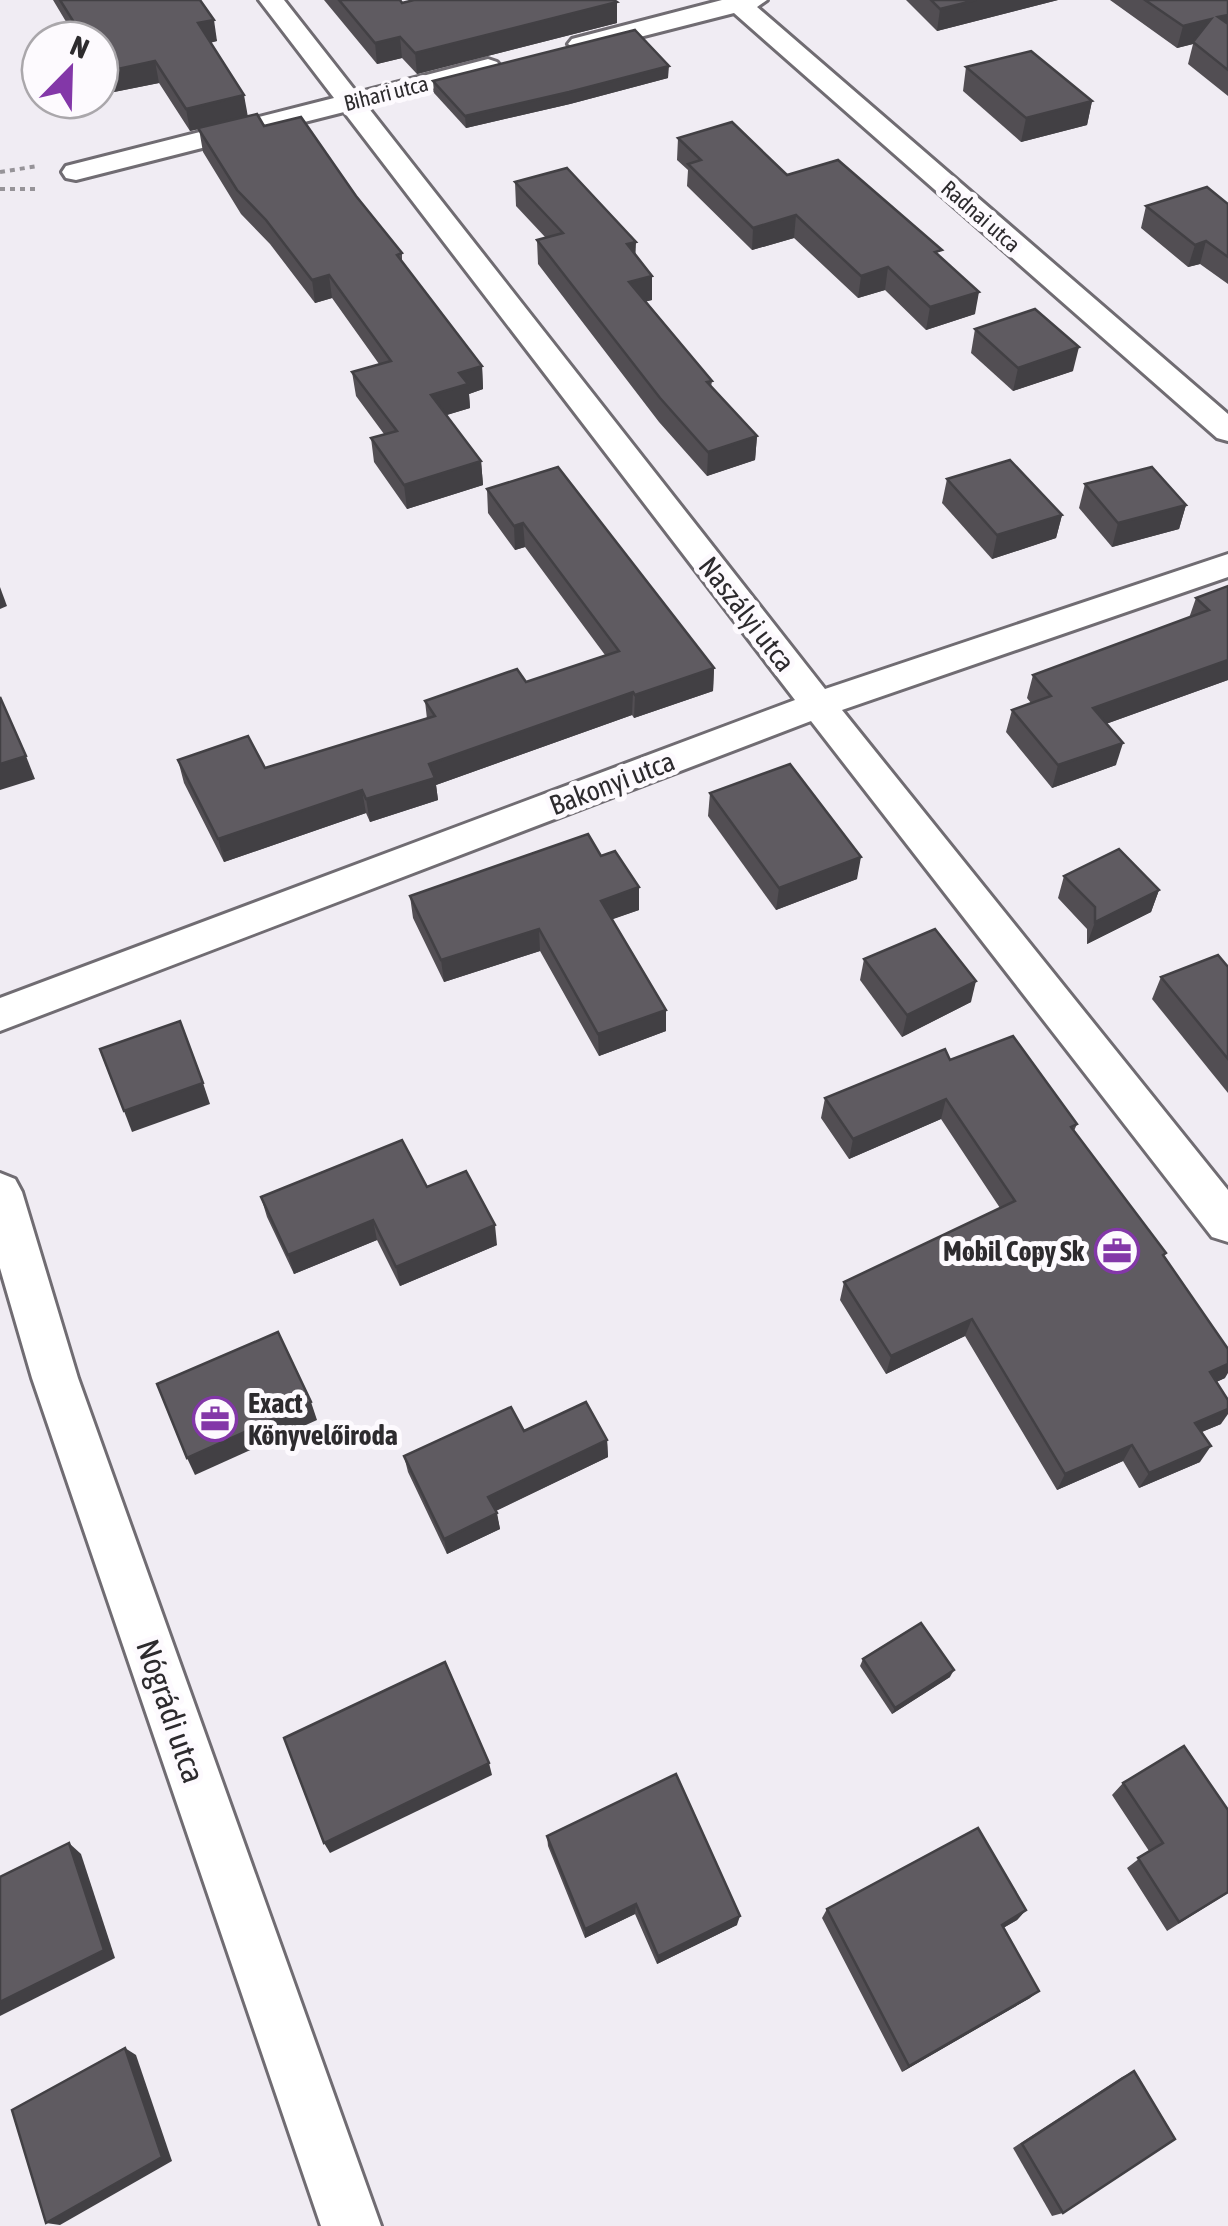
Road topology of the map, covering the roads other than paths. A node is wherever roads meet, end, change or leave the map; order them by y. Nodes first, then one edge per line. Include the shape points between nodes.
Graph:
1 (272, 0) edge
2 (742, 1) edge
3 (552, 51) edge
4 (515, 60) edge
5 (348, 103) junction
6 (76, 172) dead end
7 (1228, 432) edge
8 (1228, 565) edge
9 (818, 705) junction
10 (0, 1015) edge
11 (0, 1192) edge
12 (1228, 1223) edge
13 (351, 2226) edge

1 - 5 street, Naszályi utca
2 - 3 street
2 - 7 street, Radnai utca
4 - 5 street, Bihari utca
5 - 6 street, Bihari utca
5 - 9 street, Naszályi utca
8 - 9 street, Bakonyi utca
9 - 10 street, Bakonyi utca
9 - 12 street, Naszályi utca
11 - 13 street, Nógrádi utca via 55,1378

